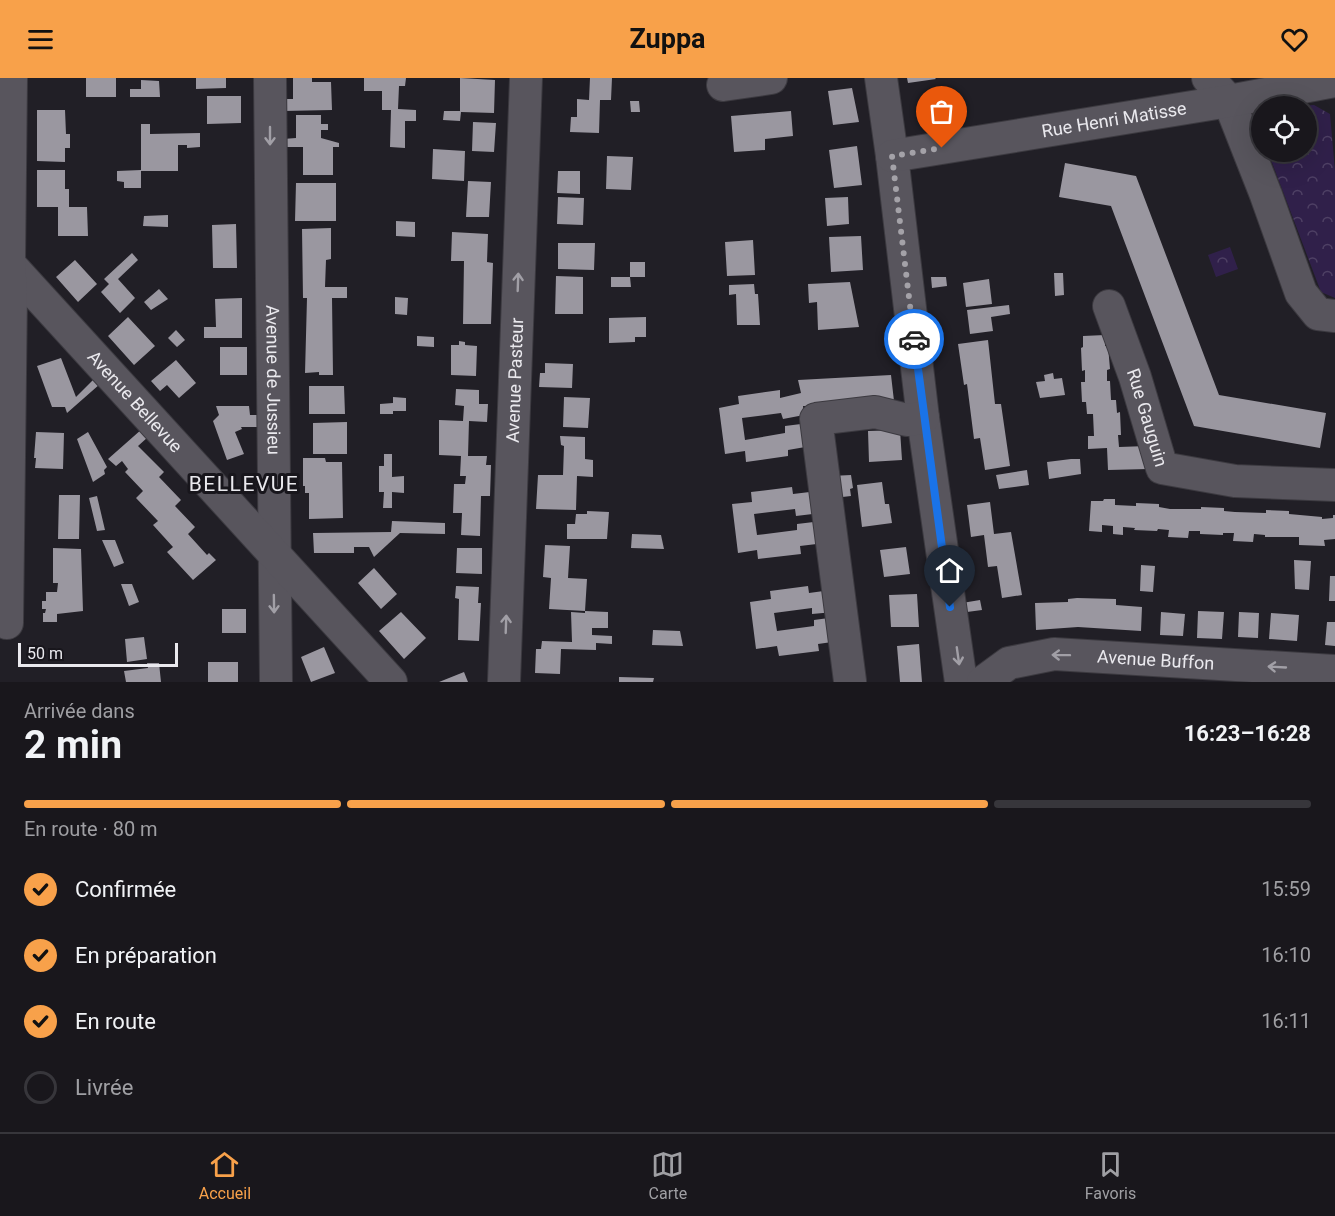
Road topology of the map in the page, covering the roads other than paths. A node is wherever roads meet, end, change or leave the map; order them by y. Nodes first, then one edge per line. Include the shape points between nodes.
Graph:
1 (11, 78) edge
2 (270, 78) edge
3 (526, 78) edge
4 (771, 78) edge
5 (881, 78) edge
6 (1208, 78) edge
7 (1335, 81) edge
8 (723, 85) dead end
9 (1229, 101) junction
10 (892, 156) junction
11 (5, 259) edge
12 (1109, 306) dead end
13 (1335, 316) edge
14 (923, 418) junction
15 (1335, 484) edge
16 (273, 553) junction
17 (7, 623) dead end
18 (1335, 671) edge
19 (850, 681) edge
20 (276, 682) edge
21 (391, 682) edge
22 (504, 682) edge
23 (961, 682) edge
24 (983, 682) edge

1 - 11 street
2 -> 16 street, Avenue de Jussieu
22 -> 3 street, Avenue Pasteur
4 - 8 street
5 - 10 street
6 - 9 street
7 - 9 street, Rue Henri Matisse
9 - 10 street, Rue Henri Matisse
9 - 13 street via 1301,293 1318,314
10 - 14 street
11 - 16 street, Avenue Bellevue
11 - 17 street via 11,292
12 - 15 street, Rue Gauguin via 1162,468 1234,481
14 - 19 street via 907,420 875,412 816,419
14 -> 23 street
16 -> 20 street, Avenue de Jussieu
16 - 21 street, Avenue Bellevue
18 -> 24 street, Avenue Buffon via 1054,654 1009,663

